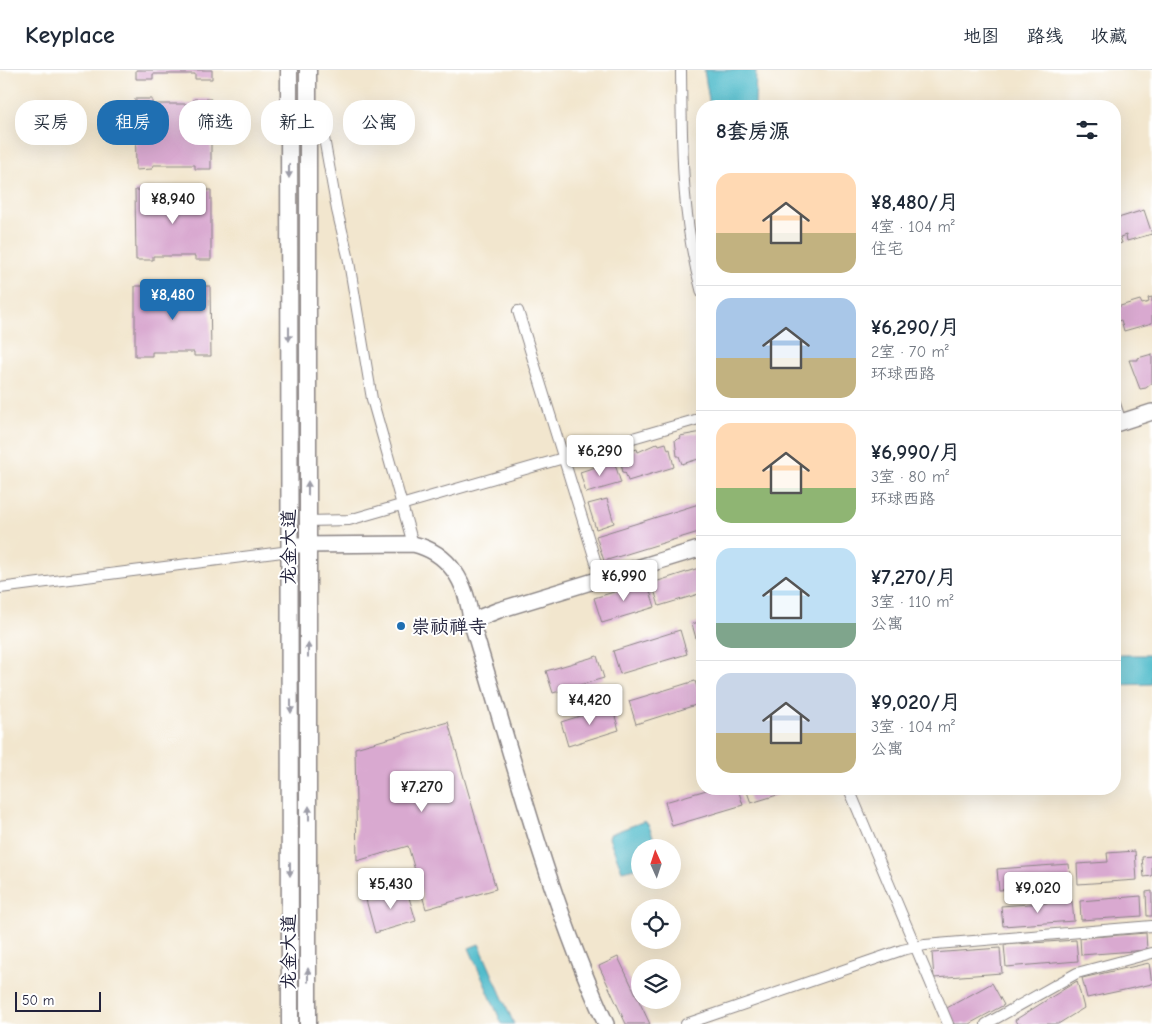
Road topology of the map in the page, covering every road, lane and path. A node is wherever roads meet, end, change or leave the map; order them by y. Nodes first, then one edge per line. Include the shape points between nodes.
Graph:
1 (289, 70) edge
2 (308, 70) edge
3 (681, 70) edge
4 (308, 100) edge
5 (308, 145) edge
6 (325, 145) edge
7 (696, 268) edge
8 (518, 311) dead end
9 (1152, 412) edge
10 (696, 420) edge
11 (1121, 422) edge
12 (564, 458) junction
13 (402, 505) junction
14 (308, 522) junction
15 (412, 544) junction
16 (290, 550) junction
17 (308, 550) junction
18 (696, 550) edge
19 (601, 579) junction
20 (0, 588) edge
21 (471, 621) junction
22 (852, 795) edge
23 (1152, 926) edge
24 (915, 947) junction
25 (1152, 953) edge
26 (290, 1024) edge
27 (308, 1024) edge
28 (606, 1024) edge
29 (686, 1024) edge
30 (948, 1024) edge
31 (986, 1024) edge

1 -> 16 main road, 龙金大道
2 - 4 main road, 龙金大道
3 - 7 street via 684,198
14 -> 5 main road, 龙金大道
6 - 13 street via 372,399
8 - 12 street
9 - 11 street
10 - 12 street
12 - 13 street
12 - 19 street
13 - 14 street via 349,520
13 - 15 street
14 - 17 main road, 龙金大道
15 - 17 street
15 - 21 street via 433,551 452,567 469,600
16 - 17 street
16 - 20 street
16 -> 26 main road, 龙金大道
17 - 21 street via 423,557 444,573
27 -> 17 main road, 龙金大道
18 - 19 street
19 - 21 street
21 - 28 street via 556,900
22 - 24 street
23 - 24 street
24 - 29 street
24 - 30 street
25 - 31 street via 1077,973

